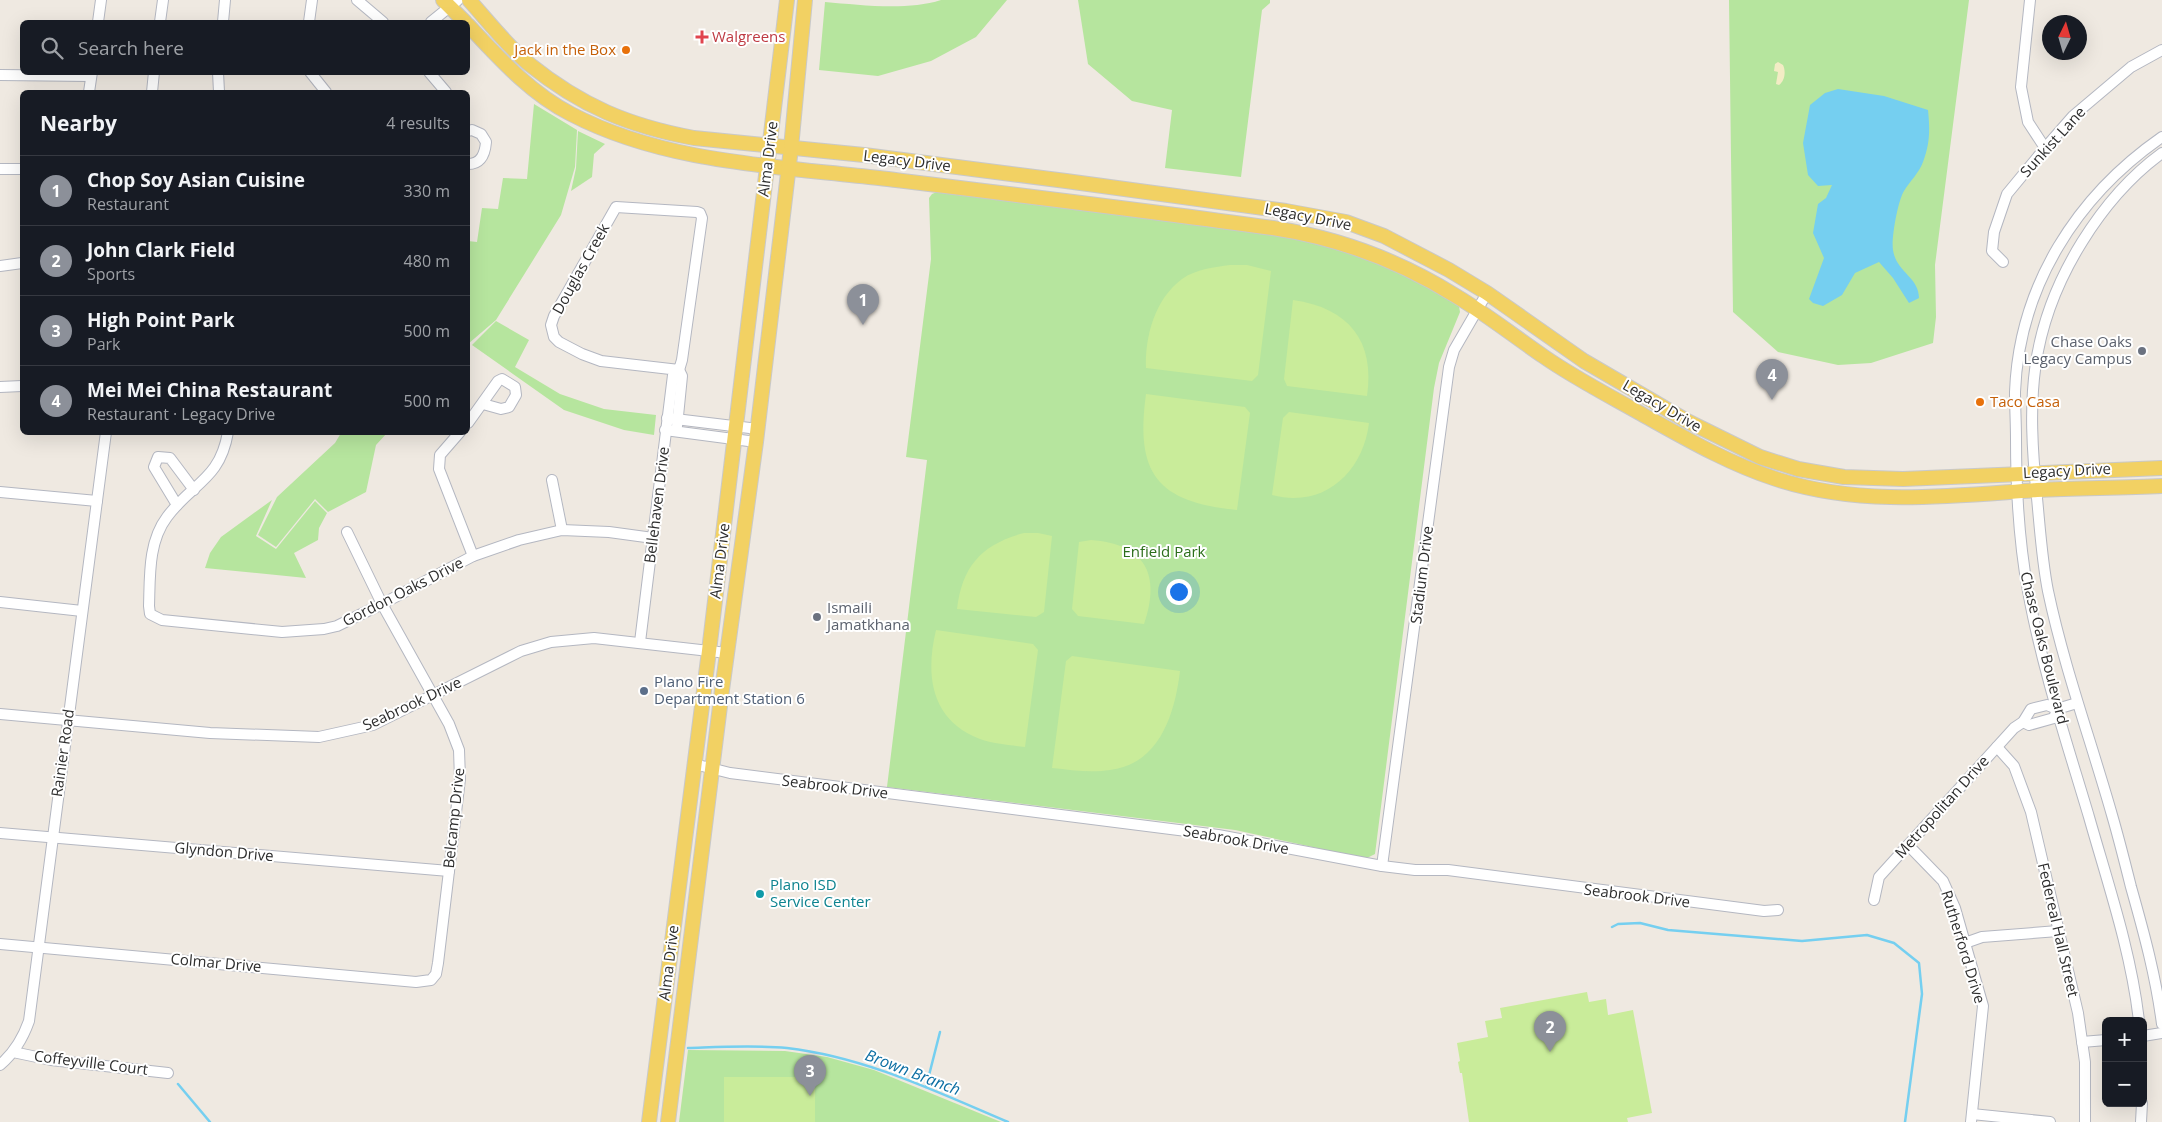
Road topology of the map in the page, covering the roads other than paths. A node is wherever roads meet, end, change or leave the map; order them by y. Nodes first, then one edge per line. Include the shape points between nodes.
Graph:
1 (101, 0) edge
2 (163, 0) edge
3 (225, 0) edge
4 (312, 0) edge
5 (357, 0) edge
6 (469, 0) edge
7 (2030, 0) edge
8 (787, 1) edge
9 (450, 2) edge
10 (805, 2) edge
11 (98, 20) edge
12 (160, 20) edge
13 (223, 20) edge
14 (309, 20) edge
15 (381, 20) edge
16 (432, 20) edge
17 (464, 20) edge
18 (470, 27) edge
19 (2162, 50) edge
20 (0, 75) edge
21 (20, 75) edge
22 (91, 75) edge
23 (154, 75) edge
24 (218, 75) edge
25 (312, 75) edge
26 (432, 75) edge
27 (89, 90) edge
28 (152, 90) edge
29 (219, 90) edge
30 (324, 90) edge
31 (444, 90) edge
32 (609, 115) junction
33 (602, 128) junction
34 (470, 130) edge
35 (2162, 137) edge
36 (770, 145) junction
37 (791, 148) junction
38 (2045, 148) junction
39 (2162, 153) edge
40 (2135, 156) junction
41 (470, 163) edge
42 (930, 164) junction
43 (767, 166) junction
44 (788, 167) junction
45 (2142, 167) junction
46 (20, 168) edge
47 (0, 169) edge
48 (1066, 181) junction
49 (927, 184) junction
50 (1065, 201) junction
51 (616, 207) joint
52 (2003, 262) dead end
53 (20, 263) edge
54 (0, 266) edge
55 (1487, 293) junction
56 (1477, 310) junction
57 (748, 326) junction
58 (770, 326) junction
59 (2022, 339) junction
60 (2039, 344) junction
61 (679, 370) junction
62 (20, 386) edge
63 (0, 387) edge
64 (483, 404) dead end
65 (672, 418) junction
66 (470, 420) edge
67 (1688, 421) junction
68 (665, 430) junction
69 (676, 432) junction
70 (735, 433) junction
71 (1678, 434) junction
72 (106, 435) edge
73 (227, 435) edge
74 (457, 435) edge
75 (757, 436) junction
76 (2162, 468) edge
77 (1812, 472) junction
78 (2034, 472) junction
79 (2016, 474) junction
80 (552, 480) dead end
81 (2162, 486) edge
82 (1807, 488) junction
83 (194, 490) junction
84 (2036, 490) junction
85 (0, 492) edge
86 (2017, 492) junction
87 (96, 501) junction
88 (177, 505) junction
89 (562, 530) junction
90 (347, 532) dead end
91 (653, 538) junction
92 (473, 556) junction
93 (0, 602) edge
94 (382, 604) junction
95 (82, 611) junction
96 (640, 642) junction
97 (709, 651) junction
98 (727, 653) junction
99 (434, 695) junction
100 (2078, 704) junction
101 (2057, 709) junction
102 (0, 714) edge
103 (68, 720) junction
104 (2023, 722) junction
105 (1997, 747) junction
106 (694, 764) junction
107 (712, 769) junction
108 (0, 833) edge
109 (52, 838) junction
110 (1908, 845) junction
111 (1382, 866) junction
112 (449, 871) junction
113 (1874, 900) dead end
114 (1778, 910) dead end
115 (2058, 931) junction
116 (1965, 943) junction
117 (0, 944) edge
118 (38, 947) junction
119 (669, 962) junction
120 (687, 963) junction
121 (430, 980) joint
122 (2138, 1017) edge
123 (2162, 1024) edge
124 (2162, 1032) edge
125 (2147, 1035) edge
126 (2102, 1040) edge
127 (2082, 1042) junction
128 (13, 1052) junction
129 (0, 1065) edge
130 (168, 1073) dead end
131 (2142, 1107) edge
132 (1971, 1118) edge
133 (649, 1122) edge
134 (668, 1122) edge
135 (2050, 1122) edge
136 (2085, 1122) edge
137 (2141, 1122) edge

1 - 11 street
2 - 12 street
3 - 13 street
4 - 14 street
5 - 15 street
6 - 32 main road, Legacy Drive via 528,63 581,100
7 - 38 street via 2021,87 2028,122
8 - 10 main road
8 - 36 main road, Alma Drive
9 - 16 street
9 - 17 main road
10 - 37 main road, Alma Drive
18 - 33 main road, Legacy Drive via 517,75 552,103
19 - 38 street, Sunkist Lane via 2131,68 2073,116
20 - 21 street
22 - 27 street
23 - 28 street
24 - 29 street
25 - 30 street
26 - 31 street
32 - 33 main road
32 - 36 main road, Legacy Drive via 668,134
33 - 43 main road, Legacy Drive via 669,150
34 - 41 street via 481,134 486,142 484,154
35 - 40 street, Chase Oaks Boulevard
36 - 37 main road, Legacy Drive
36 - 43 main road, Alma Drive
37 - 42 main road, Legacy Drive
37 - 44 main road, Alma Drive
38 - 52 street, Sunkist Lane via 2007,194 1994,232 1992,252
39 - 45 street, Chase Oaks Boulevard
40 - 45 street
40 - 59 street, Chase Oaks Boulevard via 2105,184 2071,224 2045,268
42 - 48 main road, Legacy Drive
42 - 49 main road
43 - 44 main road, Legacy Drive
43 - 57 main road, Alma Drive
44 - 49 main road, Legacy Drive
44 - 58 main road, Alma Drive
45 - 60 street, Chase Oaks Boulevard via 2093,223 2063,272 2047,311
46 - 47 street
48 - 50 main road
48 - 55 main road, Legacy Drive via 1346,222 1384,236
49 - 50 main road, Legacy Drive
50 - 56 main road, Legacy Drive via 1281,229 1340,242 1429,279
51 - 61 street, Bellehaven Drive via 700,213 702,218
51 - 61 street, Douglas Creek via 554,316 551,332 559,342 601,361
53 - 54 street
55 - 56 street, Stadium Drive
55 - 67 main road, Legacy Drive via 1584,361
56 - 71 main road, Legacy Drive via 1545,358
56 - 111 street, Stadium Drive via 1454,350 1449,367
57 - 58 main road
57 - 70 main road, Alma Drive
58 - 75 main road, Alma Drive
59 - 60 street
59 - 79 street, Chase Oaks Boulevard via 2015,390
60 - 78 street, Chase Oaks Boulevard via 2033,392
61 - 65 street, Bellehaven Drive via 673,375
62 - 63 street
64 - 66 street
65 - 68 street, Bellehaven Drive
65 - 69 street, Bellehaven Drive
65 - 70 street
67 - 71 main road
67 - 77 main road, Legacy Drive via 1760,457
68 - 69 street
68 - 91 street, Bellehaven Drive
69 - 70 street
70 - 75 street
70 - 97 main road, Alma Drive
71 - 82 main road, Legacy Drive via 1748,469
72 - 87 street, Rainier Road
73 - 83 street via 222,458
74 - 92 street via 440,455 439,469
75 - 98 main road, Alma Drive
76 - 78 main road, Legacy Drive
77 - 79 main road, Legacy Drive via 1884,479
77 - 82 main road
78 - 79 main road, Legacy Drive
78 - 84 street, Chase Oaks Boulevard
79 - 86 street, Chase Oaks Boulevard
80 - 89 street
81 - 84 main road, Legacy Drive
82 - 86 main road, Legacy Drive via 1877,498
83 - 88 street
83 - 88 street via 170,458 158,457 154,467
84 - 86 main road, Legacy Drive
84 - 100 street, Chase Oaks Boulevard via 2048,590
85 - 87 street
86 - 101 street, Chase Oaks Boulevard via 2028,594
87 - 95 street, Rainier Road
88 - 94 street, Gordon Oaks Drive via 160,528 151,559 150,614 162,620 297,632 337,626
89 - 91 street, Gordon Oaks Drive
89 - 92 street, Gordon Oaks Drive
90 - 94 street, Belcamp Drive
91 - 96 street, Bellehaven Drive
92 - 94 street, Gordon Oaks Drive
93 - 95 street
94 - 99 street, Belcamp Drive
95 - 103 street, Rainier Road
96 - 97 street, Seabrook Drive
96 - 99 street, Seabrook Drive via 594,638 545,643 521,651
97 - 98 street, Seabrook Drive
97 - 106 main road, Alma Drive
98 - 107 main road, Alma Drive
99 - 103 street, Seabrook Drive via 373,725 319,738 210,733
99 - 112 street, Belcamp Drive via 455,738 460,762
100 - 101 street, Metropolitan Drive
100 - 123 street, Chase Oaks Boulevard via 2149,949
101 - 104 street, Metropolitan Drive via 2054,718 2029,725
101 - 104 street, Metropolitan Drive via 2047,705 2031,709
101 - 122 street, Chase Oaks Boulevard via 2122,936
102 - 103 street, Seabrook Drive
103 - 109 street, Rainier Road
104 - 105 street, Metropolitan Drive
105 - 110 street, Metropolitan Drive
105 - 115 street, Federeal Hall Street via 2014,766 2028,799
106 - 107 street, Seabrook Drive
106 - 119 main road, Alma Drive
107 - 111 street, Seabrook Drive via 730,774 1218,835
107 - 120 main road, Alma Drive
108 - 109 street, Glyndon Drive
109 - 112 street, Glyndon Drive
109 - 118 street, Rainier Road
110 - 113 street, Metropolitan Drive via 1879,877
110 - 116 street, Rutherford Drive via 1943,881
111 - 114 street, Seabrook Drive via 1448,870 1764,912
112 - 121 street, Belcamp Drive via 438,963 436,974
115 - 116 street via 1982,937
115 - 127 street, Federeal Hall Street
116 - 132 street, Rutherford Drive via 1983,1006
117 - 118 street, Colmar Drive
118 - 121 street, Colmar Drive via 416,982
118 - 128 street, Rainier Road via 29,1021
119 - 120 main road
119 - 133 main road, Alma Drive
120 - 134 main road, Alma Drive
124 - 125 street
126 - 127 street
127 - 136 street, Federeal Hall Street
128 - 129 street, Rainier Road
128 - 130 street, Coffeyville Court via 51,1060
131 - 137 street
132 - 135 street

